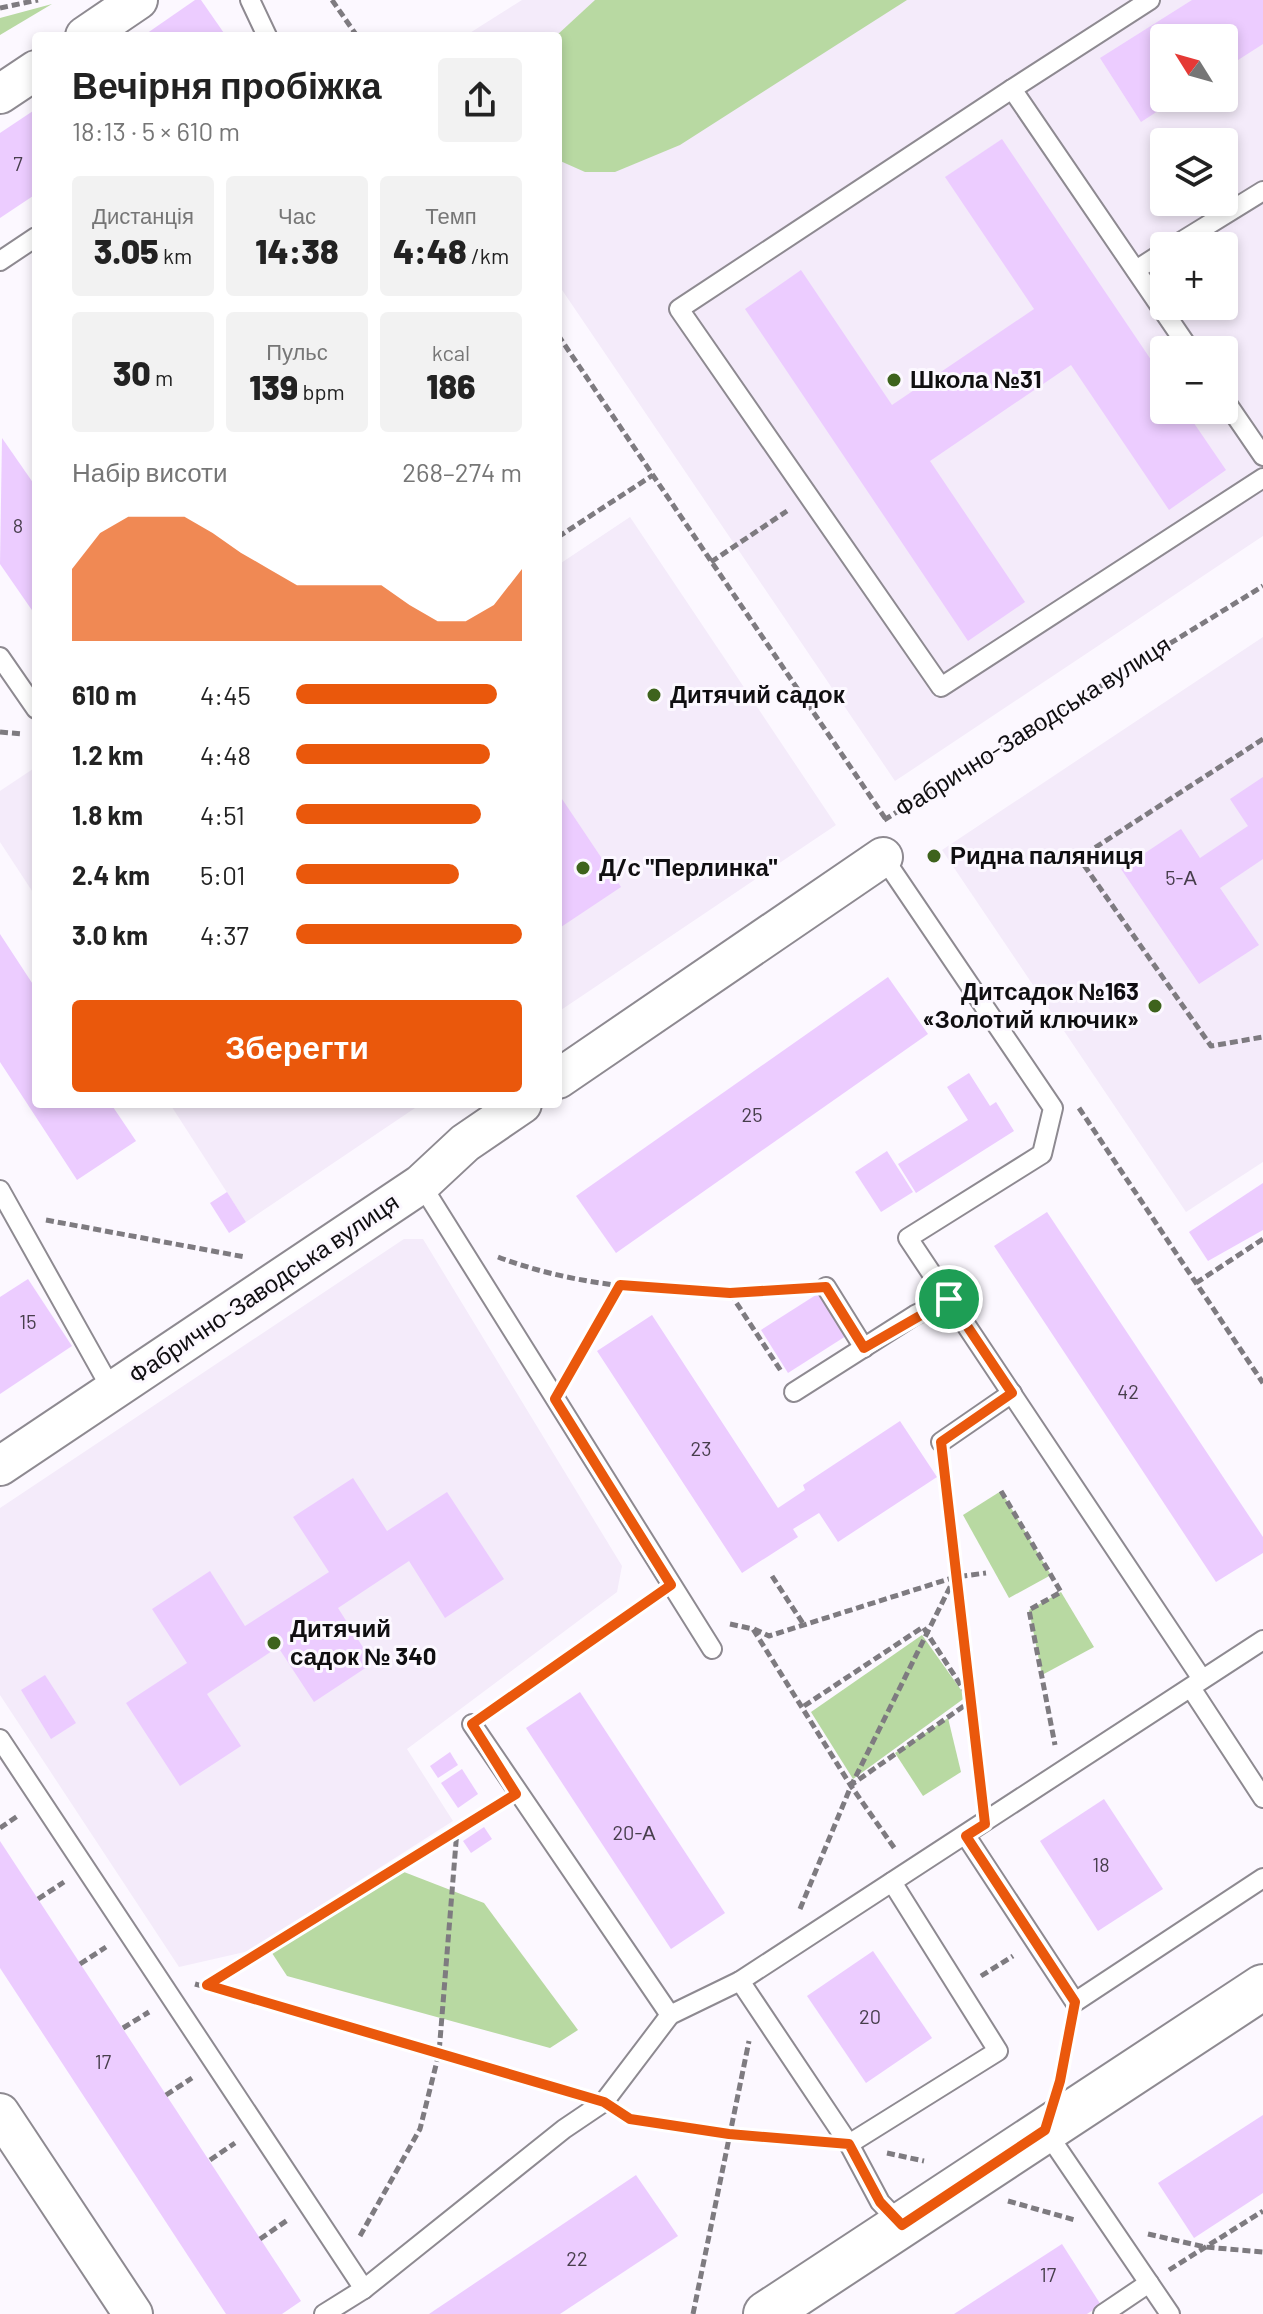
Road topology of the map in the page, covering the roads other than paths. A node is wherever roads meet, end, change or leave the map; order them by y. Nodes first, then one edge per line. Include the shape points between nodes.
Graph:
1 (138, 0) edge
2 (250, 0) edge
3 (1150, 0) edge
4 (91, 32) edge
5 (265, 32) edge
6 (32, 73) edge
7 (1012, 89) junction
8 (0, 94) edge
9 (1263, 191) edge
10 (1197, 232) edge
11 (32, 240) edge
12 (0, 261) edge
13 (1150, 261) edge
14 (1136, 270) junction
15 (1181, 336) edge
16 (1238, 419) edge
17 (1263, 456) edge
18 (1263, 478) edge
19 (0, 657) edge
20 (32, 703) edge
21 (883, 857) joint
22 (562, 1076) edge
23 (516, 1108) edge
24 (421, 1184) junction
25 (0, 1190) edge
26 (8, 1220) edge
27 (826, 1287) road end
28 (949, 1299) junction
29 (864, 1348) junction
30 (113, 1392) junction
31 (794, 1392) road end
32 (1012, 1393) junction
33 (941, 1442) road end
34 (0, 1466) edge
35 (1263, 1640) edge
36 (712, 1649) dead end
37 (1196, 1684) junction
38 (472, 1724) road end
39 (0, 1739) edge
40 (1263, 1798) edge
41 (966, 1836) junction
42 (1263, 1878) edge
43 (892, 1882) junction
44 (740, 1981) junction
45 (1263, 1987) edge
46 (670, 2015) junction
47 (0, 2113) edge
48 (1045, 2130) junction
49 (849, 2144) junction
50 (902, 2225) junction
51 (1149, 2283) junction
52 (364, 2289) junction
53 (128, 2312) edge
54 (324, 2314) edge
55 (766, 2314) edge
56 (1103, 2314) edge
57 (1170, 2314) edge

1 - 4 street
2 - 5 lane
3 - 7 lane
6 - 8 street
7 - 14 lane
7 - 18 lane via 679,309 941,687
9 - 10 lane
11 - 12 lane
13 - 14 lane
14 - 15 lane
16 - 17 lane
19 - 20 lane
21 - 22 street
21 - 28 lane via 1053,1108 1042,1154 908,1238
23 - 24 street, Фабрично-Заводська вулиця via 465,1143
24 - 30 street, Фабрично-Заводська вулиця
24 - 36 lane
25 - 26 lane
26 - 30 lane
27 - 29 lane
28 - 29 lane
28 - 32 lane
29 - 31 lane
30 - 34 street, Фабрично-Заводська вулиця
32 - 33 lane
32 - 37 lane
35 - 37 lane
37 - 40 lane
37 - 41 lane
38 - 46 lane
39 - 52 lane
41 - 42 lane via 1075,2002
41 - 43 lane
43 - 44 lane
43 - 49 lane via 998,2051
44 - 46 lane
44 - 49 lane
45 - 48 street
46 - 52 lane via 604,2102
47 - 53 street
48 - 50 street
48 - 51 lane
49 - 50 lane via 880,2202
50 - 55 street
51 - 56 lane
51 - 57 lane
52 - 54 lane

